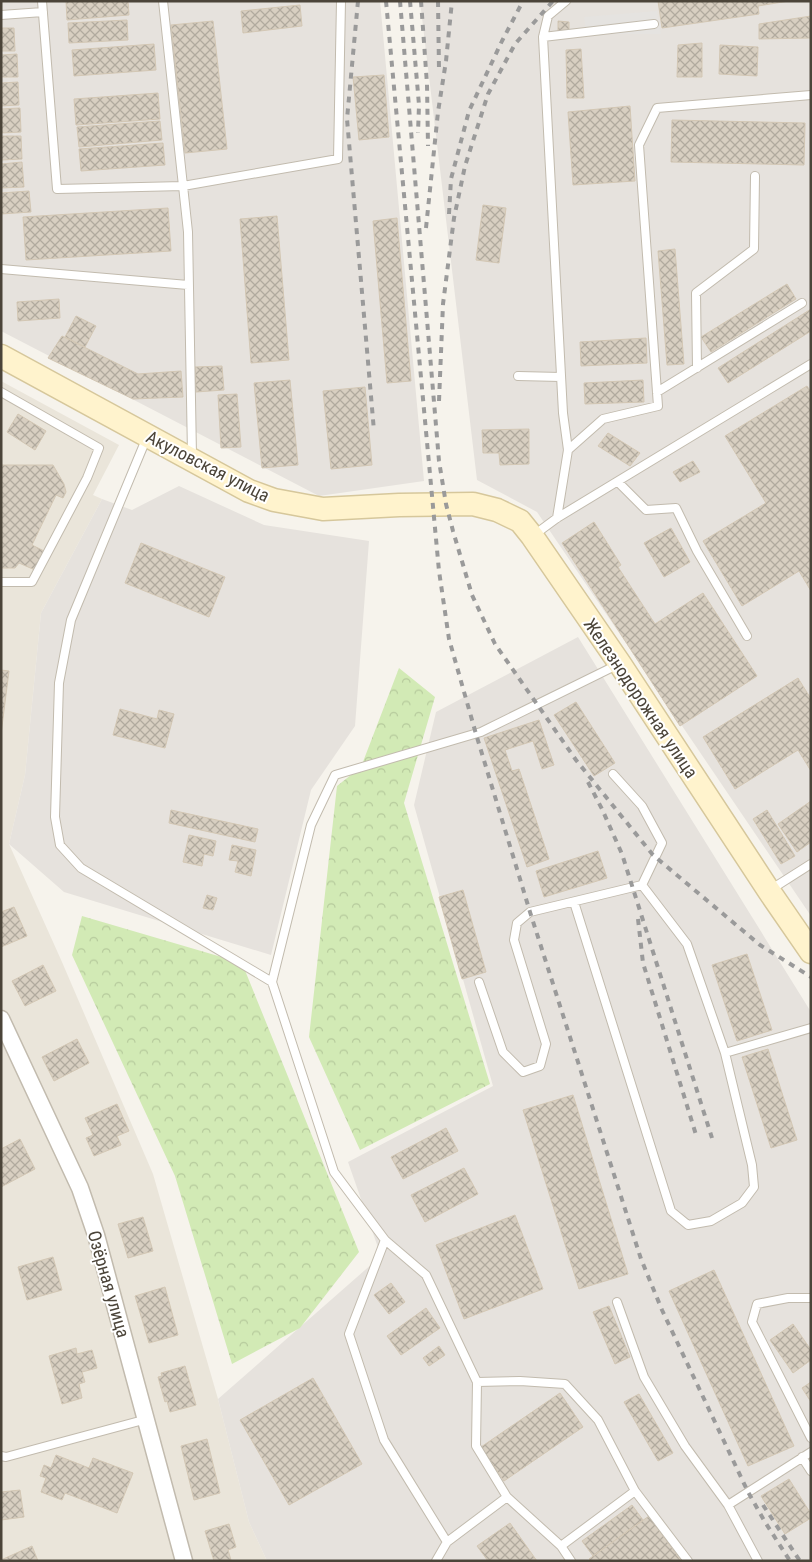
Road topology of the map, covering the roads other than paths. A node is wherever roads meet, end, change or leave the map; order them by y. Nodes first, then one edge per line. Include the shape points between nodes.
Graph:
1 (42, 1) edge
2 (164, 1) edge
3 (341, 1) edge
4 (566, 1) edge
5 (43, 12) junction
6 (1, 15) edge
7 (654, 24) dead end
8 (543, 37) junction
9 (811, 95) edge
10 (755, 176) dead end
11 (183, 186) junction
12 (1, 269) edge
13 (188, 285) junction
14 (802, 303) dead end
15 (1, 356) edge
16 (811, 364) edge
17 (696, 368) junction
18 (518, 376) dead end
19 (561, 377) junction
20 (1, 392) edge
21 (657, 392) junction
22 (147, 435) junction
23 (568, 450) junction
24 (192, 460) junction
25 (618, 482) junction
26 (433, 504) joint
27 (557, 518) junction
28 (532, 536) junction
29 (1, 582) edge
30 (747, 636) dead end
31 (620, 664) junction
32 (613, 774) dead end
33 (811, 864) edge
34 (642, 885) junction
35 (769, 891) junction
36 (574, 902) junction
37 (811, 952) edge
38 (272, 982) junction
39 (479, 982) dead end
40 (1, 1019) edge
41 (811, 1028) edge
42 (726, 1053) junction
43 (385, 1240) junction
44 (811, 1298) edge
45 (617, 1302) dead end
46 (477, 1382) junction
47 (147, 1419) junction
48 (811, 1438) edge
49 (811, 1452) edge
50 (1, 1456) edge
51 (802, 1457) junction
52 (811, 1471) edge
53 (635, 1490) junction
54 (507, 1497) junction
55 (728, 1505) junction
56 (447, 1542) junction
57 (560, 1546) junction
58 (184, 1561) edge
59 (436, 1561) edge
60 (571, 1561) edge
61 (688, 1561) edge
62 (758, 1561) edge

1 - 5 lane
2 - 11 lane
3 - 11 lane via 338,160
4 - 8 lane via 548,16
5 - 6 lane
5 - 11 lane via 57,189
7 - 8 lane
8 - 19 lane
9 - 21 lane via 657,108 639,145
10 - 17 lane via 754,249 696,293
11 - 13 lane via 188,232
12 - 13 lane
13 - 24 lane
14 - 17 lane
15 - 22 street, Акуловская улица
16 - 25 lane
17 - 21 lane
18 - 19 lane
19 - 23 lane
20 - 29 lane via 99,448 87,478 32,582
21 - 23 lane via 658,406 603,419
22 - 24 street, Акуловская улица
22 - 38 lane via 70,620 59,683 55,816 60,845 81,868
23 - 27 lane
24 - 26 street, Акуловская улица via 249,491 297,505 323,509
25 - 27 lane
25 - 30 lane via 646,510 676,508
26 - 28 street, Железнодорожная улица via 473,504 497,510 520,521
27 - 28 lane
28 - 31 street, Железнодорожная улица
31 - 35 street, Железнодорожная улица
31 - 38 lane via 480,732 335,775 311,825
32 - 34 lane via 642,806 662,843
33 - 35 lane
34 - 36 lane
34 - 42 lane via 687,944
35 - 37 street, Железнодорожная улица
36 - 39 lane via 530,912 517,923 514,940 546,1044 540,1066 523,1072 503,1052
36 - 42 lane via 671,1211 688,1225 711,1220 742,1203 754,1188 752,1165
38 - 43 lane via 334,1172
40 - 47 street, Озёрная улица via 80,1188
41 - 42 lane
43 - 46 lane via 426,1275
43 - 56 lane via 349,1334 384,1440
44 - 48 lane via 788,1298 757,1304 752,1322
45 - 55 lane via 644,1377 685,1446
46 - 53 lane via 565,1384 598,1420
46 - 54 lane via 476,1446
47 - 50 lane
47 - 58 street, Озёрная улица
49 - 51 lane
51 - 52 lane
51 - 55 lane
53 - 57 lane
53 - 61 lane
54 - 56 lane
54 - 57 lane
55 - 62 lane
56 - 59 lane
57 - 60 lane

